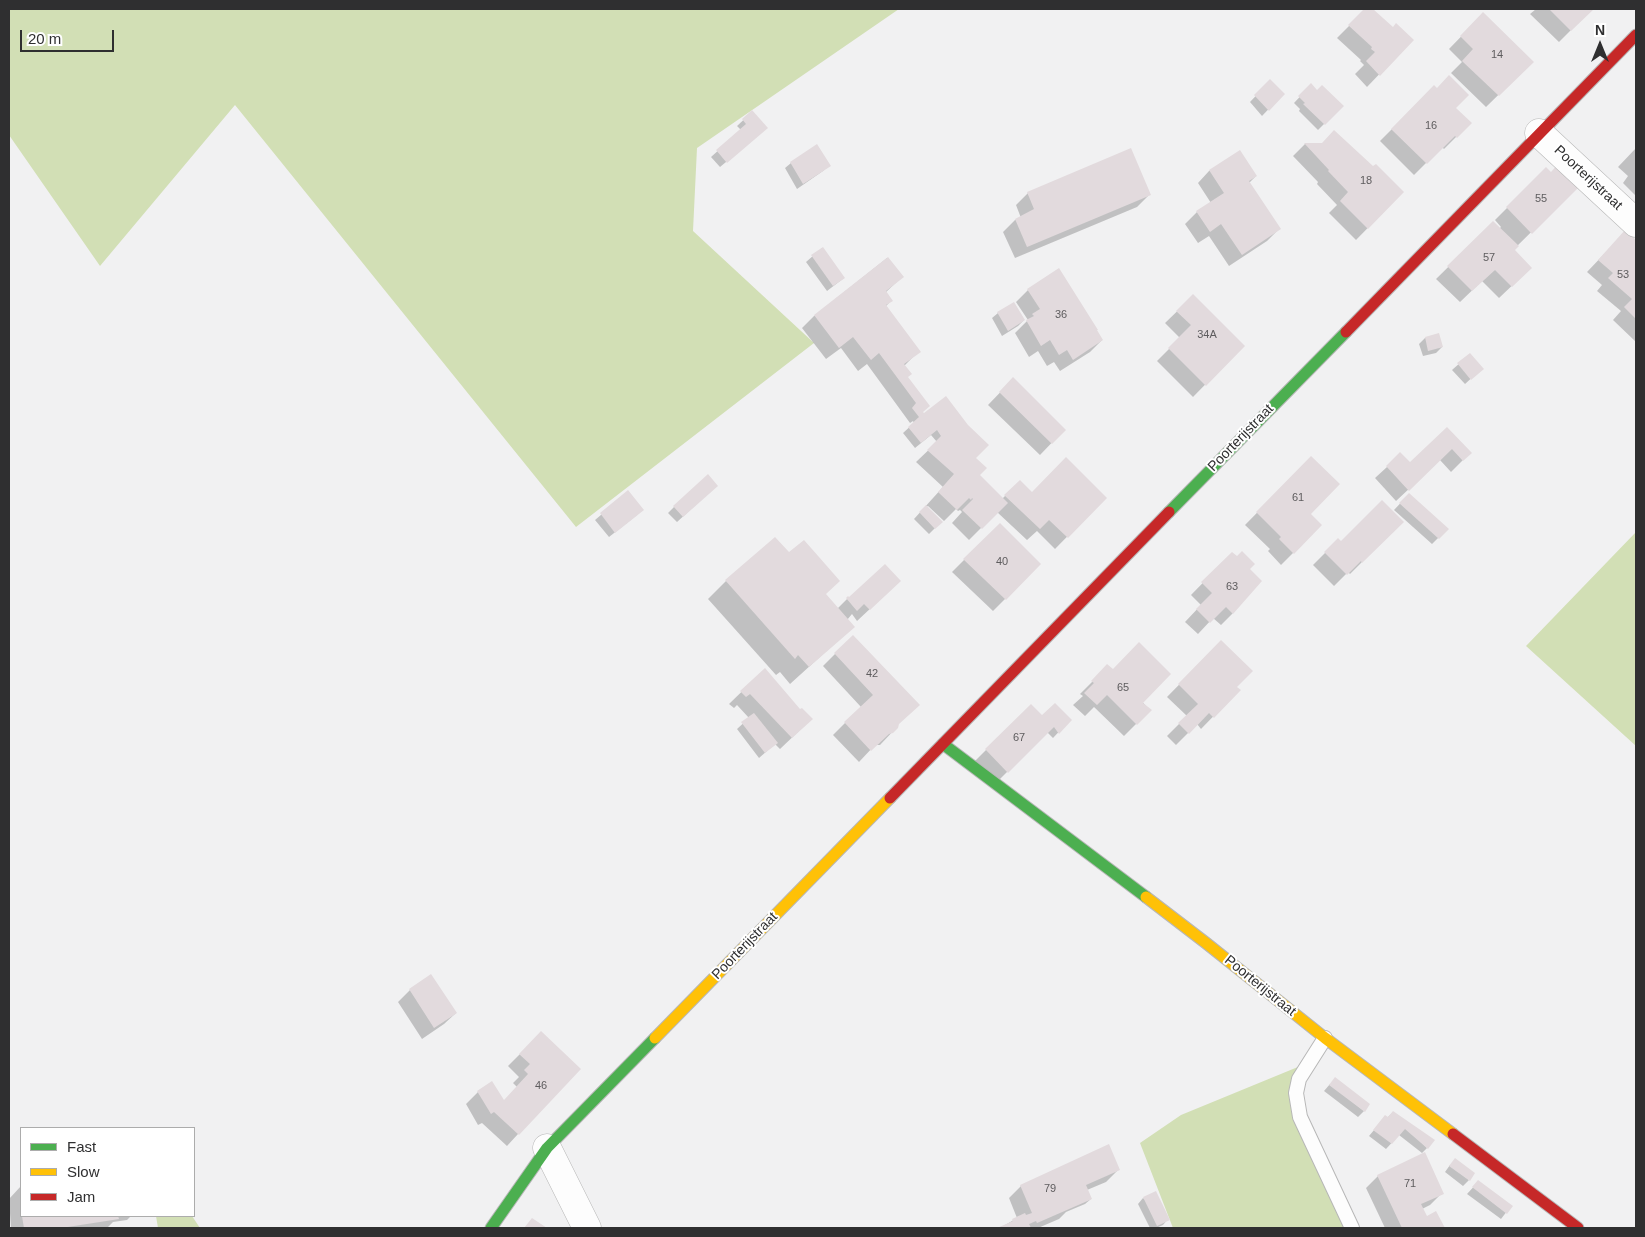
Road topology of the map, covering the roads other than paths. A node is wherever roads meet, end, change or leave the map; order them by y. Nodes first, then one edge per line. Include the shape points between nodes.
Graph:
1 (1636, 35) edge
2 (1539, 133) junction
3 (1636, 223) edge
4 (942, 744) junction
5 (1325, 1038) junction
6 (547, 1148) junction
7 (491, 1228) edge
8 (587, 1228) edge
9 (1352, 1228) edge
10 (1578, 1228) edge

1 - 2 street, Poorterijstraat
2 - 3 street, Poorterijstraat
2 - 4 street, Poorterijstraat
4 - 5 street, Poorterijstraat via 1206,943
4 - 6 street, Poorterijstraat
5 - 9 lane via 1299,1079 1296,1093 1300,1117
5 - 10 street, Poorterijstraat
6 - 7 street, Poorterijstraat
6 - 8 street

